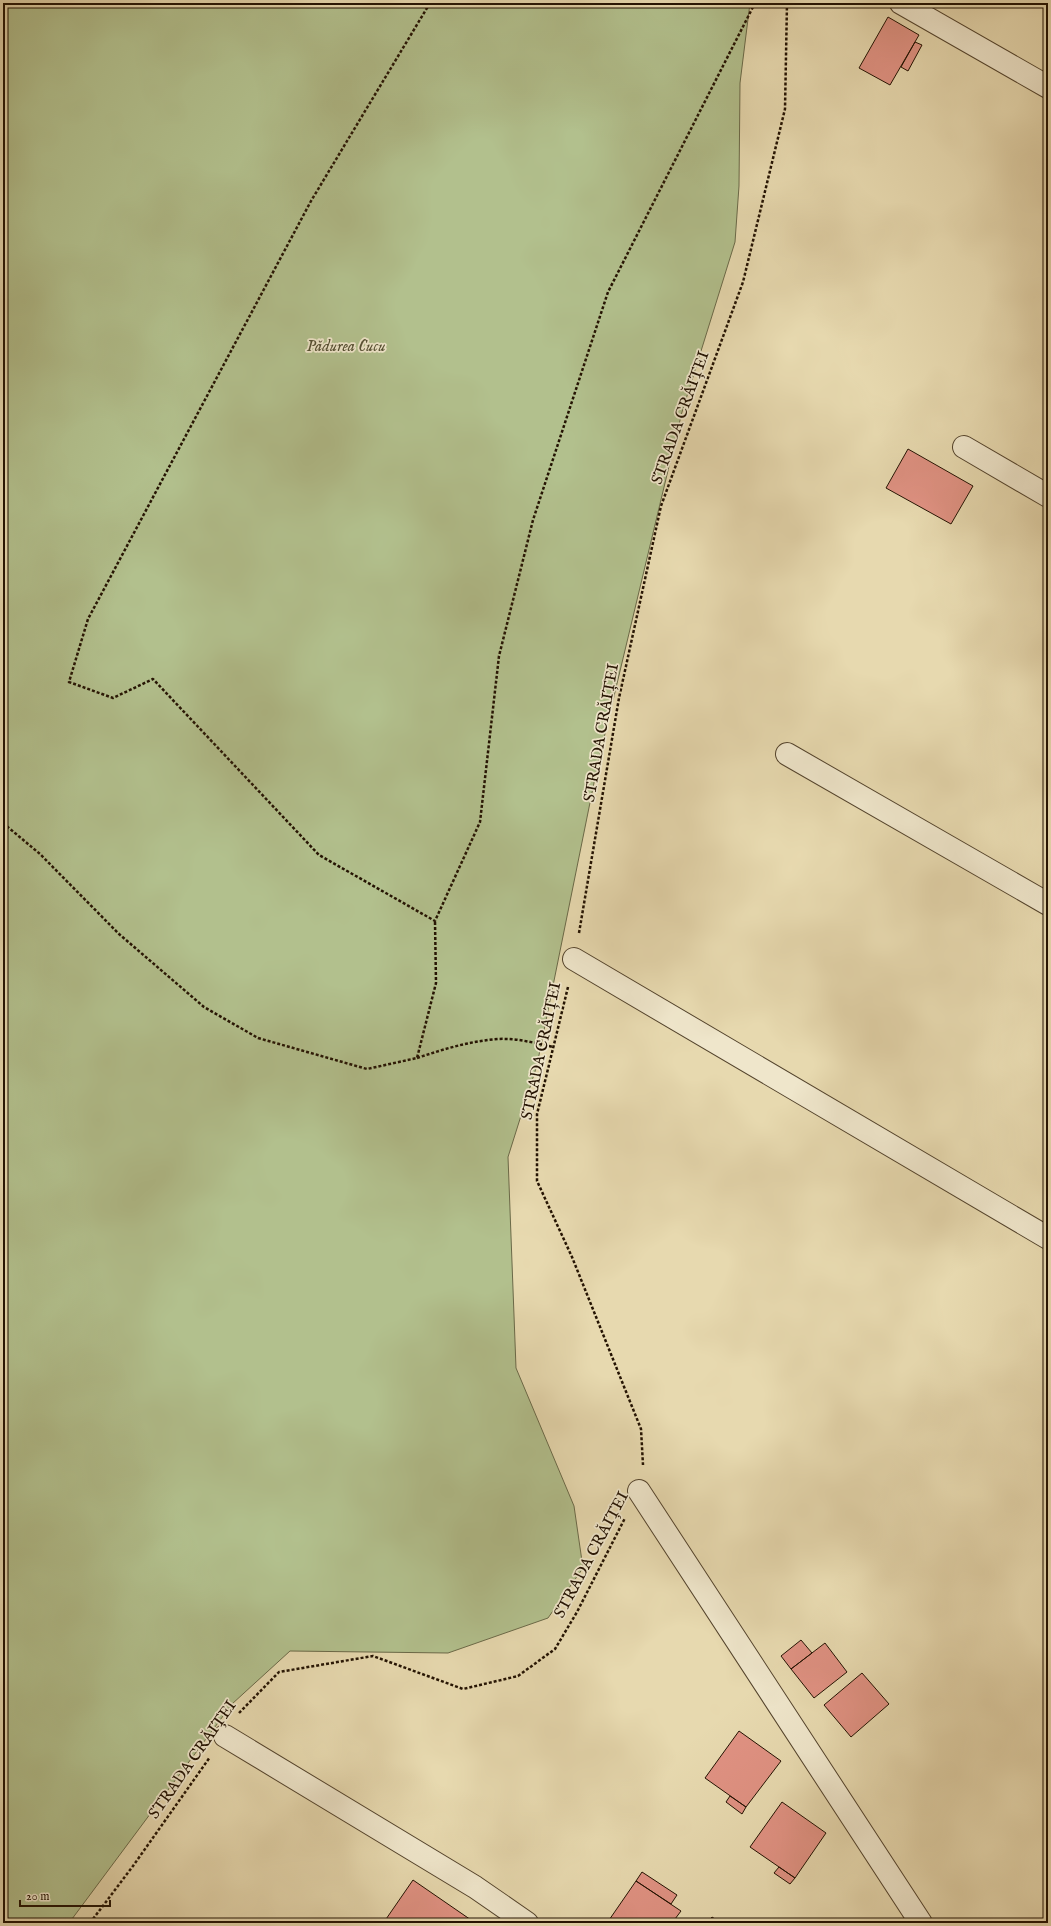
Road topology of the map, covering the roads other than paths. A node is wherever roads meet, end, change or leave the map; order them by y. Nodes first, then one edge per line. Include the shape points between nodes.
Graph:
1 (901, 3) edge
2 (1048, 87) edge
3 (964, 447) dead end
4 (1048, 496) edge
5 (787, 754) dead end
6 (1048, 904) edge
7 (574, 958) road end
8 (1048, 1238) edge
9 (639, 1491) road end
10 (225, 1736) road end
11 (527, 1923) edge
12 (921, 1923) edge

1 - 2 street
3 - 4 street
5 - 6 street
7 - 8 street
9 - 12 street
10 - 11 street via 475,1887

